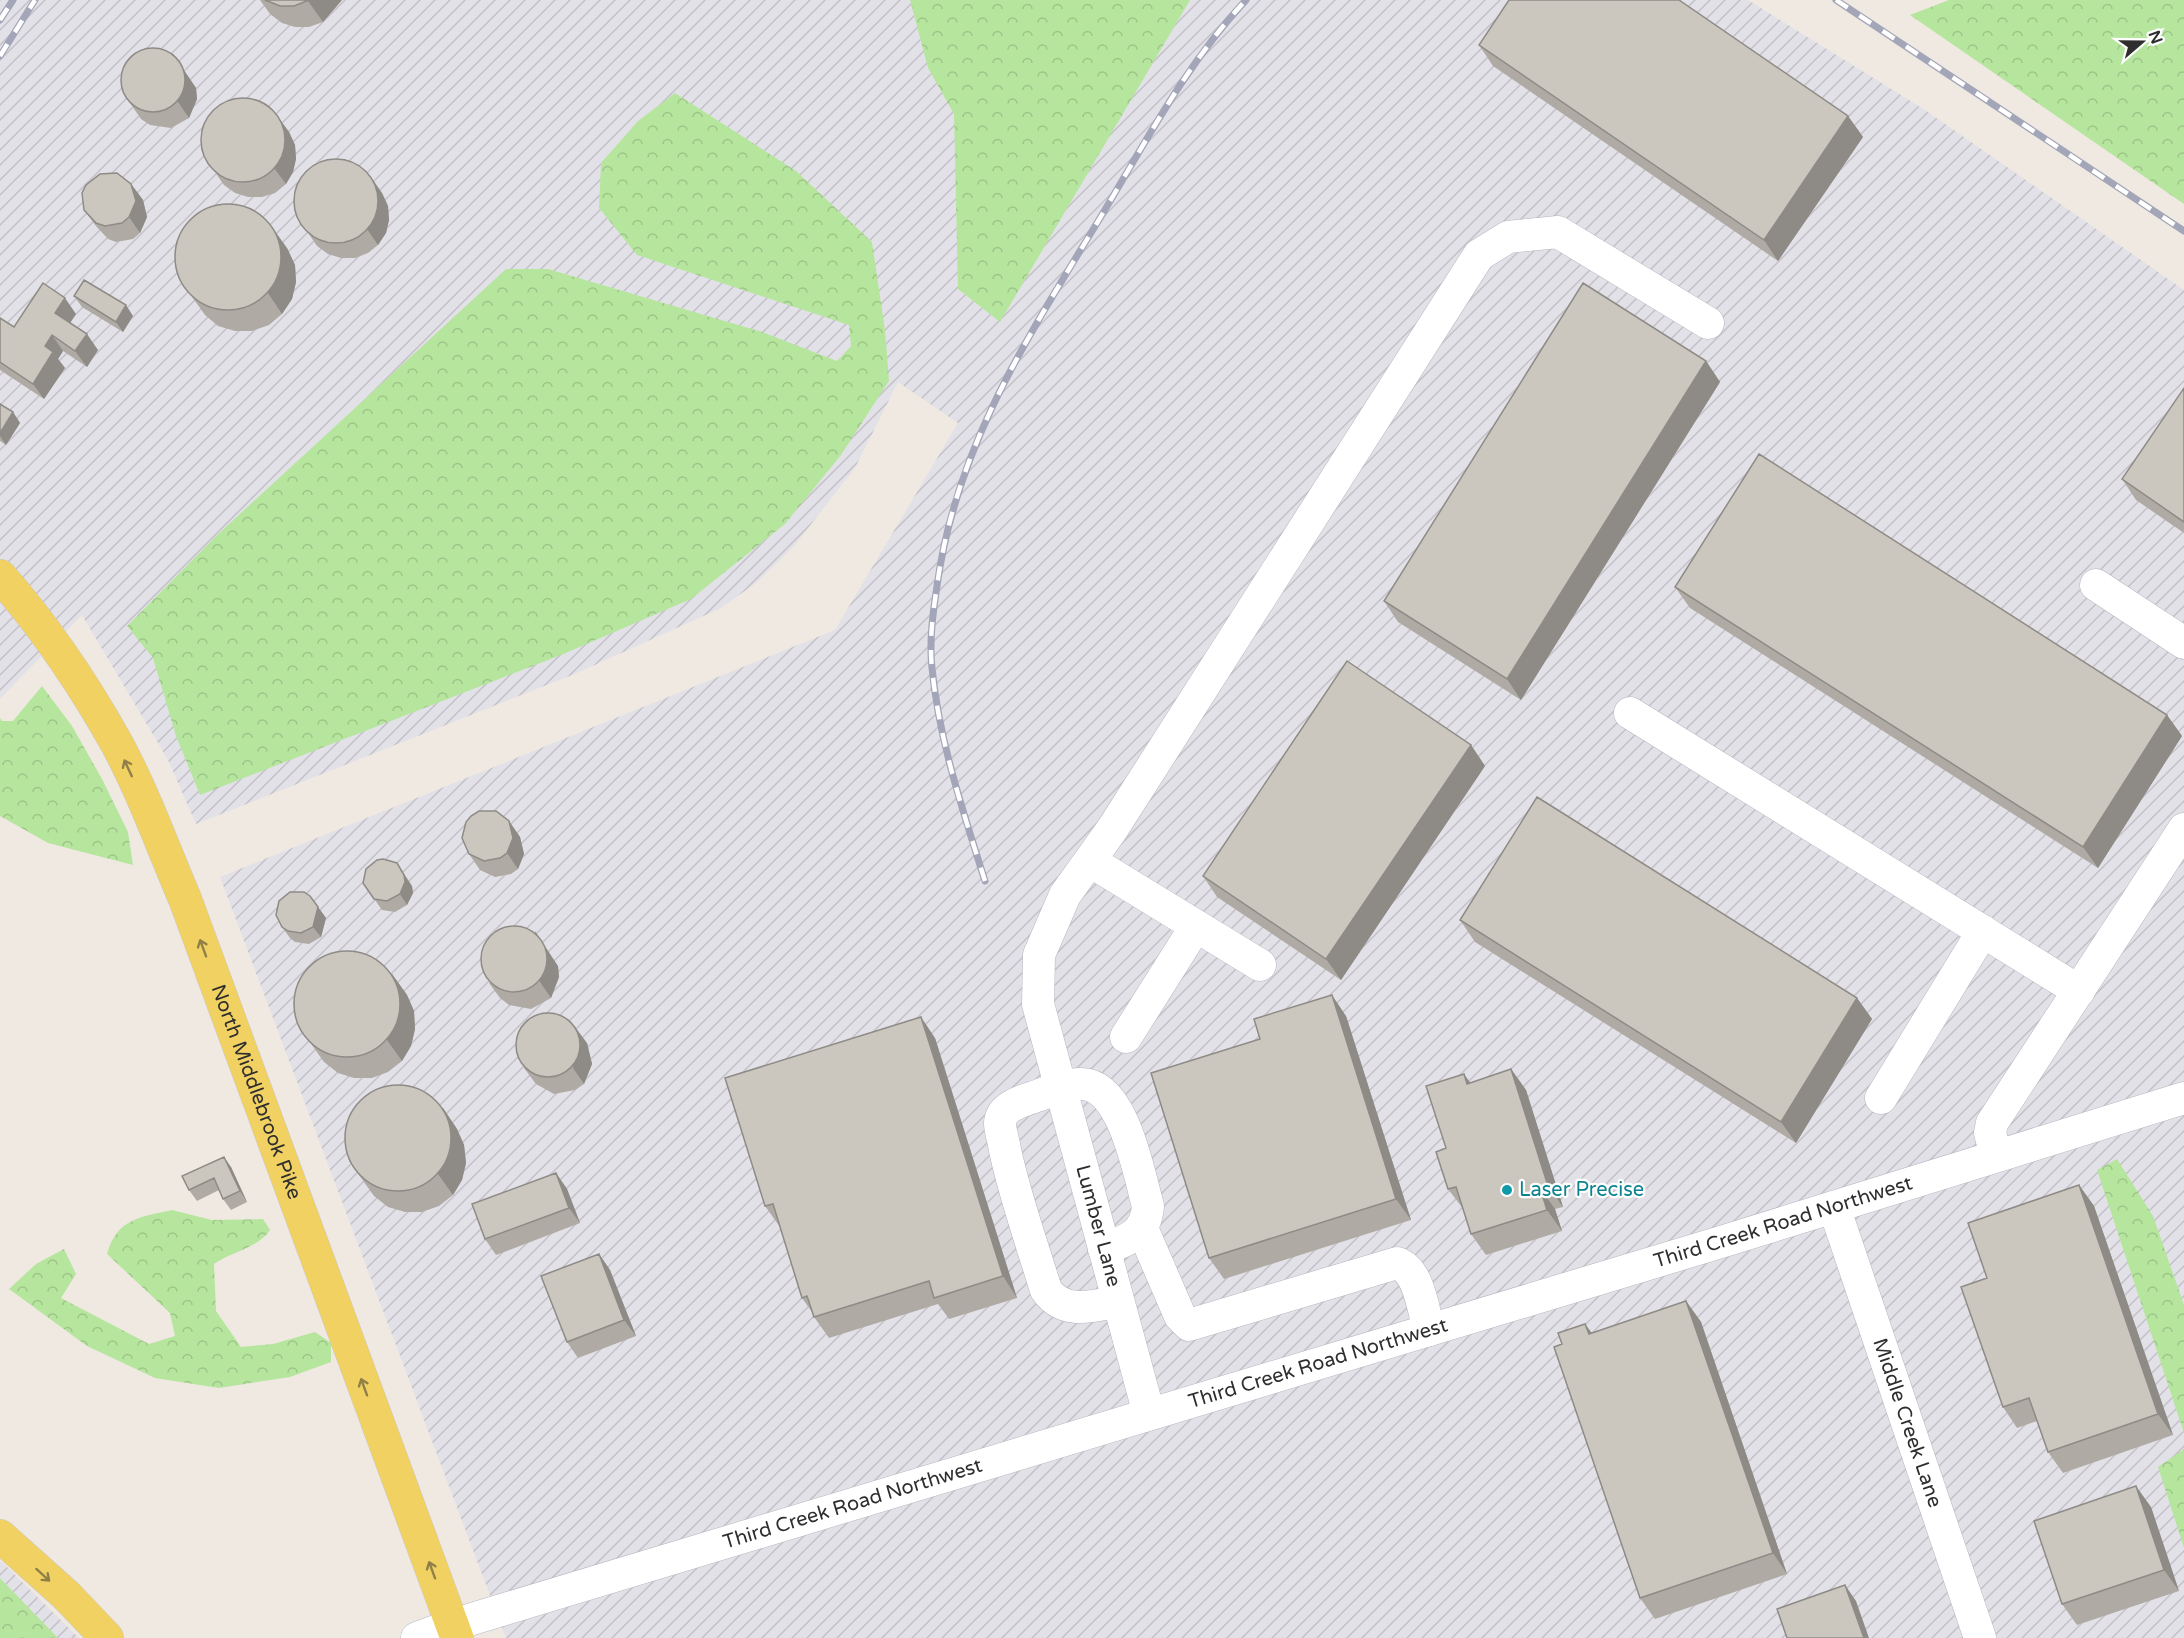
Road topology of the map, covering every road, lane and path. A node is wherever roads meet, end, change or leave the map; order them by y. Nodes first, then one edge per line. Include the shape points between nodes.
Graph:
1 (1708, 323) dead end
2 (0, 576) edge
3 (2096, 585) dead end
4 (2184, 643) edge
5 (1630, 713) dead end
6 (2184, 829) edge
7 (1090, 861) junction
8 (1196, 926) junction
9 (1983, 932) junction
10 (1260, 965) dead end
11 (2079, 991) junction
12 (1126, 1037) dead end
13 (1060, 1088) junction
14 (1881, 1098) dead end
15 (2184, 1098) edge
16 (1996, 1156) junction
17 (1834, 1207) junction
18 (1142, 1228) junction
19 (1104, 1249) junction
20 (1118, 1301) junction
21 (1429, 1330) junction
22 (1149, 1414) junction
23 (0, 1536) edge
24 (454, 1632) edge
25 (107, 1638) edge
26 (417, 1638) edge
27 (1980, 1638) edge

1 - 7 street, Lumber Lane via 1558,232 1508,237 1479,255
24 -> 2 main road, North Middlebrook Pike via 189,910 144,803 77,677
3 - 4 street
5 - 9 street
6 - 11 street
7 - 8 street
7 - 13 street, Lumber Lane via 1065,895 1039,955 1038,1004
8 - 10 street
8 - 12 street
9 - 11 street
9 - 14 street
11 - 16 street via 1992,1123 1990,1133
13 - 18 street via 1084,1084 1097,1089 1118,1113 1127,1129 1148,1206
13 - 19 street, Lumber Lane
13 - 20 street via 1014,1104 1004,1113 1000,1123 1009,1166 1046,1290 1052,1298 1079,1308
15 - 16 street, Third Creek Road Northwest
16 - 17 street, Third Creek Road Northwest
17 - 21 street, Third Creek Road Northwest
17 - 27 street, Middle Creek Lane
18 - 19 street via 1129,1240
18 - 21 street via 1180,1316 1189,1325 1396,1263 1404,1265 1414,1279
19 - 20 street, Lumber Lane
20 - 22 street, Lumber Lane
21 - 22 street, Third Creek Road Northwest
22 - 24 street, Third Creek Road Northwest
23 -> 25 main road
24 - 26 street, Third Creek Road Northwest

